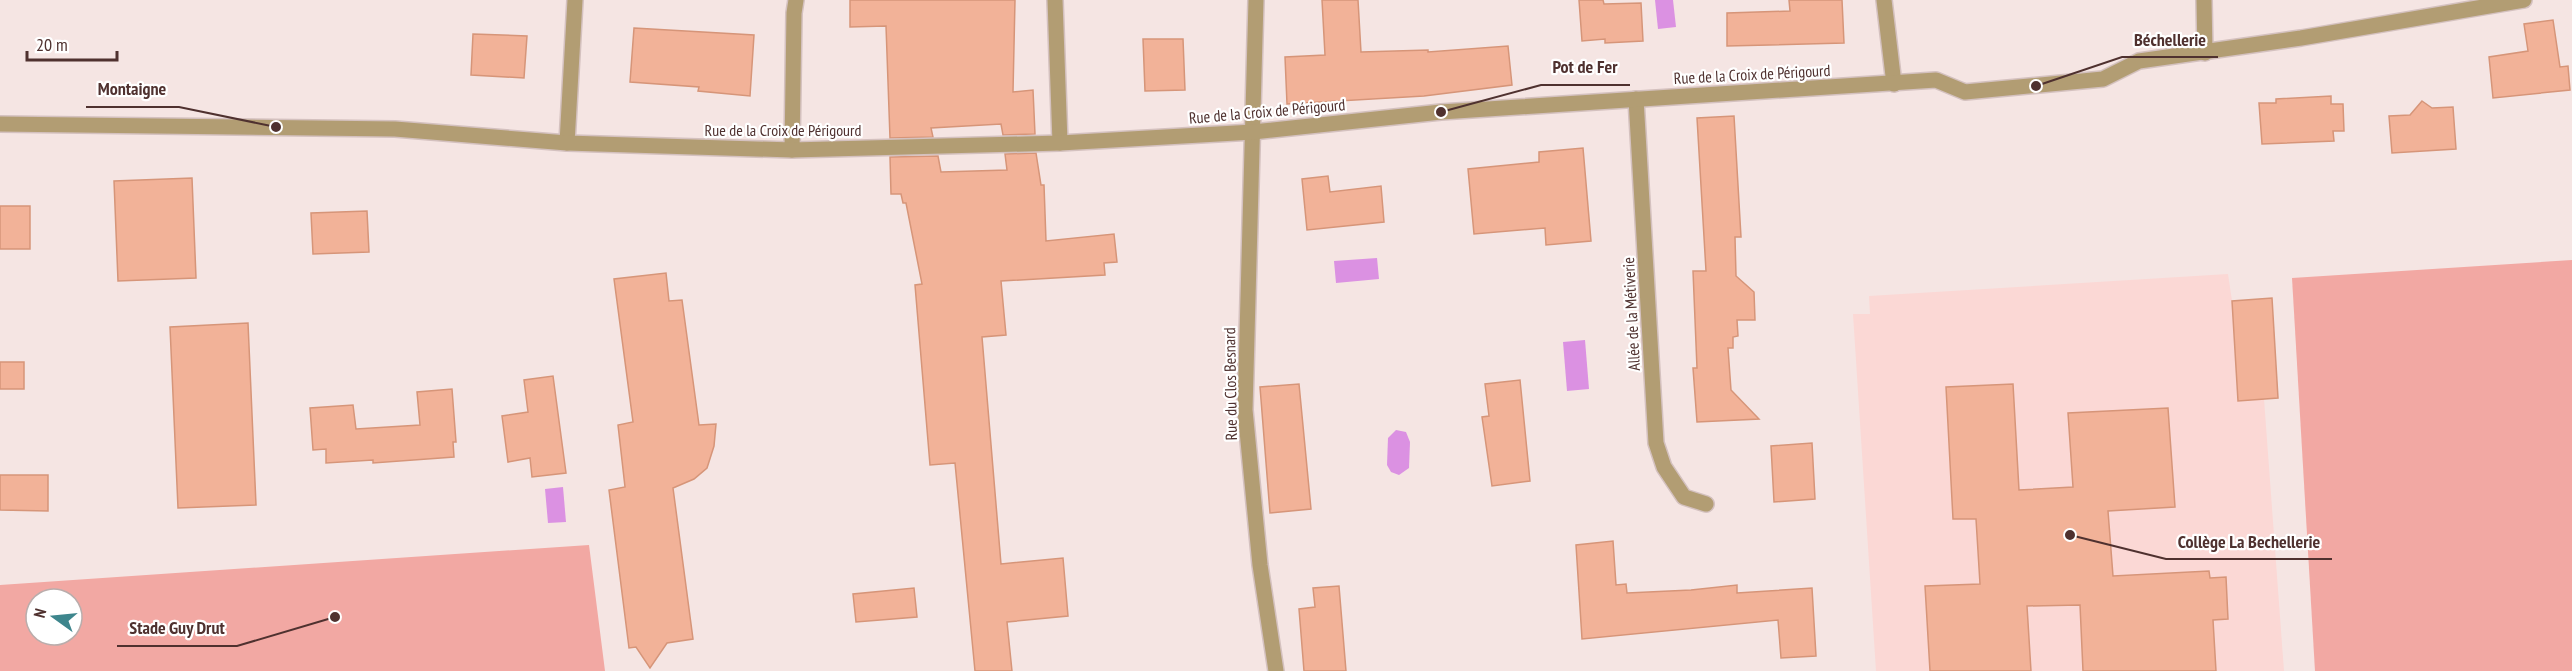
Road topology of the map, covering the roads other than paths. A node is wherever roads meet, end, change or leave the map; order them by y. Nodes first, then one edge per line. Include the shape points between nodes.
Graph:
1 (575, 0) edge
2 (796, 0) edge
3 (1055, 0) edge
4 (1256, 0) edge
5 (1884, 0) edge
6 (2204, 0) edge
7 (2524, 0) edge
8 (2205, 53) junction
9 (1894, 84) junction
10 (1636, 99) junction
11 (0, 124) edge
12 (1253, 132) junction
13 (567, 143) junction
14 (1060, 143) junction
15 (792, 150) junction
16 (1706, 504) dead end
17 (1276, 671) edge

1 - 13 street
2 - 15 street
3 - 14 street
4 - 12 street, Rue du Clos Besnard
5 - 9 street
6 - 8 street
7 - 8 street, Rue de la Croix de Périgourd
8 - 9 street, Rue de la Croix de Périgourd via 2139,61 2103,79 2036,86 1965,92 1936,80
9 - 10 street, Rue de la Croix de Périgourd
10 - 12 street, Rue de la Croix de Périgourd via 1441,112
10 - 16 street, Allée de la Métiverie via 1656,443 1664,467 1684,497
11 - 13 street, Rue de la Croix de Périgourd via 395,129
12 - 14 street, Rue de la Croix de Périgourd
12 - 17 street, Rue du Clos Besnard via 1245,410 1260,565
13 - 15 street, Rue de la Croix de Périgourd
14 - 15 street, Rue de la Croix de Périgourd

